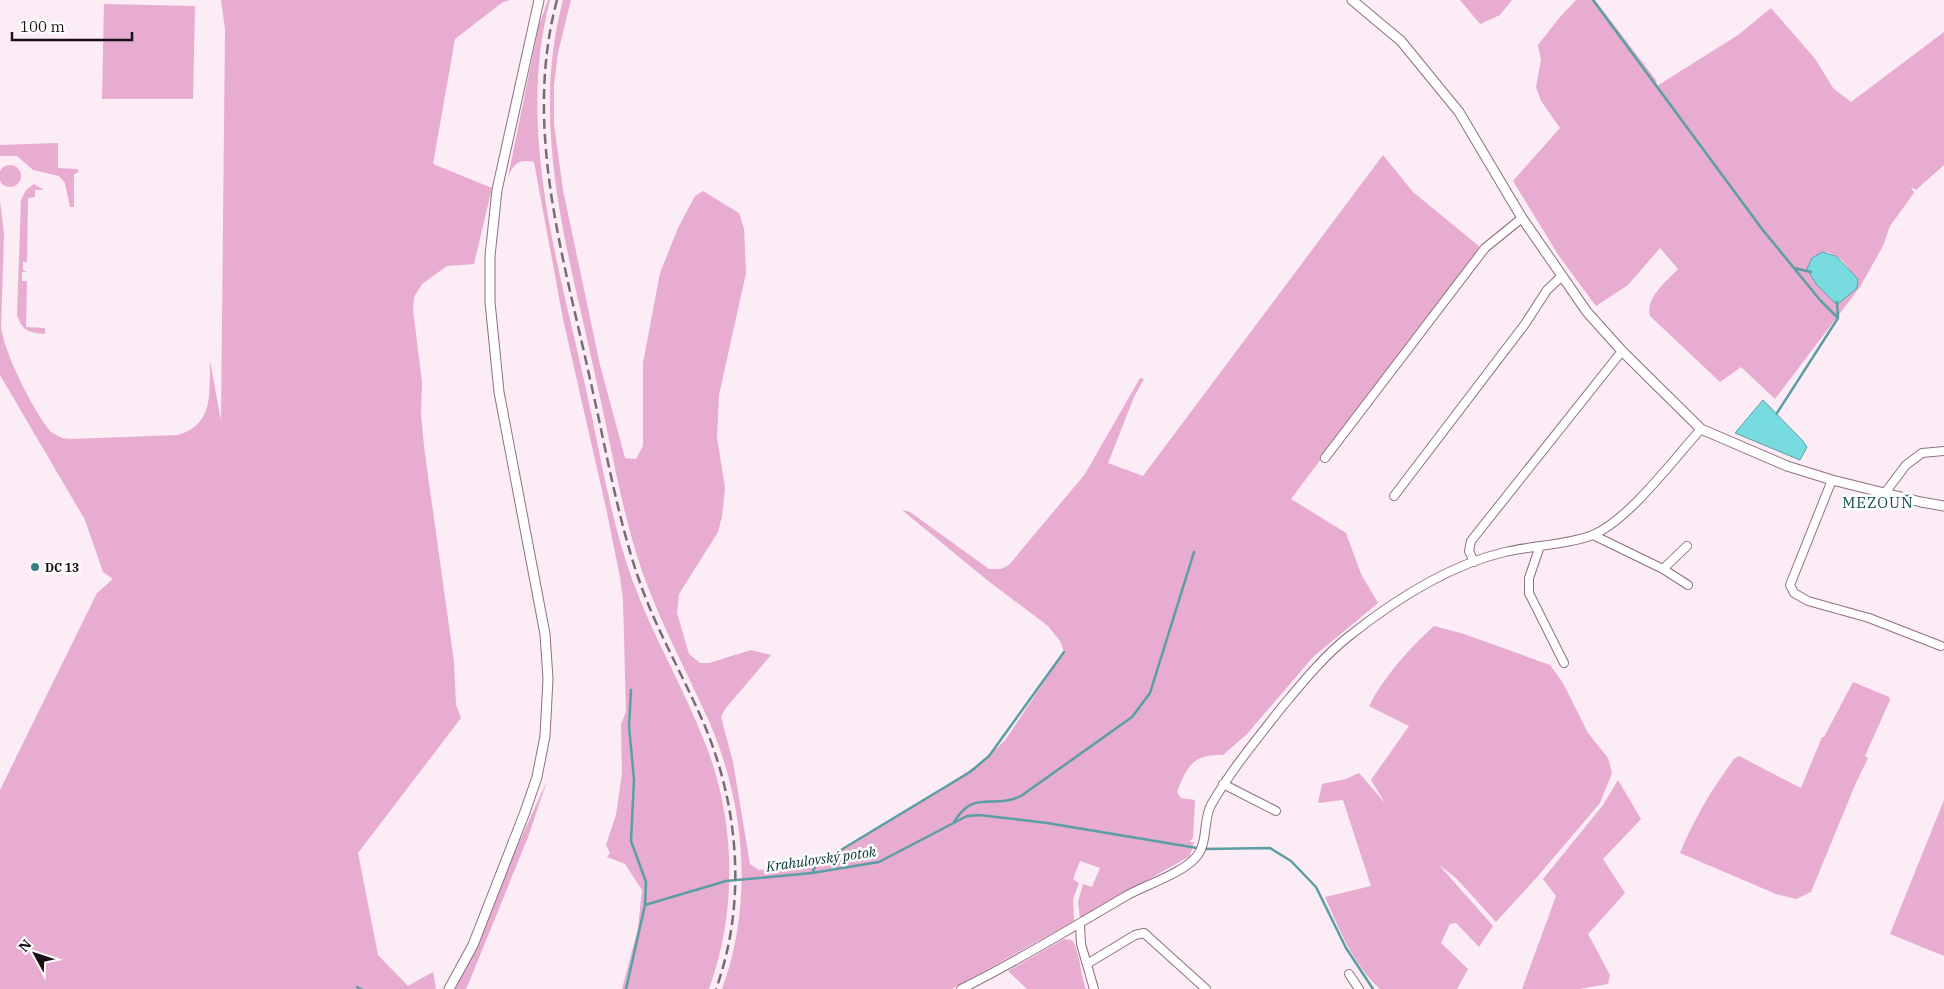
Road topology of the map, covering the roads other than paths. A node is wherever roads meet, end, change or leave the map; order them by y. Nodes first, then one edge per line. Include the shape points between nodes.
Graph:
1 (539, 0) edge
2 (1352, 0) edge
3 (1522, 218) junction
4 (1561, 277) junction
5 (1622, 351) junction
6 (1701, 429) junction
7 (1944, 451) edge
8 (1325, 458) dead end
9 (1832, 480) junction
10 (1884, 494) junction
11 (1394, 496) dead end
12 (1944, 506) edge
13 (1593, 535) junction
14 (1540, 546) junction
15 (1687, 546) dead end
16 (1474, 562) junction
17 (1662, 569) junction
18 (1688, 585) dead end
19 (1941, 646) dead end
20 (1564, 663) dead end
21 (1223, 784) junction
22 (1276, 812) dead end
23 (1080, 925) junction
24 (1087, 964) junction
25 (1349, 974) dead end
26 (449, 989) edge
27 (961, 989) edge
28 (1094, 989) edge
29 (1206, 989) edge
30 (1359, 989) edge

1 - 26 street via 498,190 490,256 490,302 499,392 546,634 548,679 544,736 537,777 525,812 473,945
2 - 3 street via 1401,41 1438,85 1459,112
3 - 4 street
3 - 8 street via 1485,248
4 - 5 street
4 - 11 street via 1547,290 1525,324
5 - 6 street
5 - 16 street via 1471,542 1469,551
6 - 9 street via 1787,466
6 - 13 street via 1617,521
7 - 10 street via 1922,453 1906,465
9 - 10 street
9 - 19 street via 1790,585 1794,593 1808,601 1869,618
10 - 12 street
13 - 14 street
13 - 17 street
14 - 16 street via 1502,552
14 - 20 street via 1529,578 1529,593
15 - 17 street
16 - 21 street via 1399,600 1324,658 1251,745
17 - 18 street
21 - 22 street
21 - 23 street via 1207,813 1198,856
23 - 24 street
23 - 27 street
24 - 28 street
24 - 29 street via 1144,932
25 - 30 street

